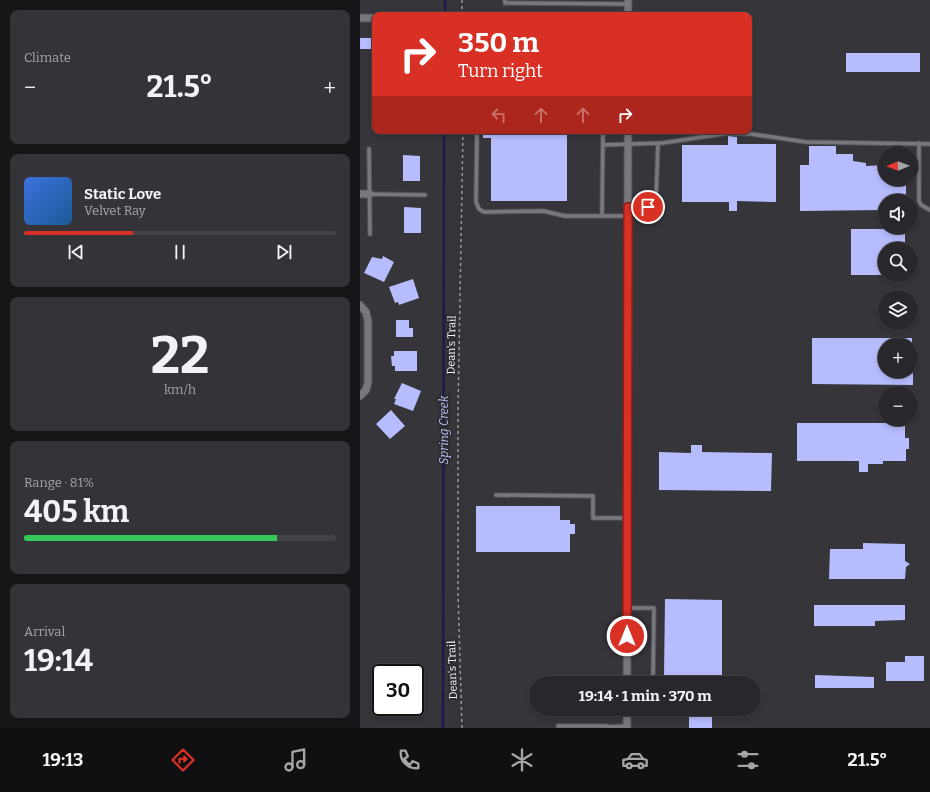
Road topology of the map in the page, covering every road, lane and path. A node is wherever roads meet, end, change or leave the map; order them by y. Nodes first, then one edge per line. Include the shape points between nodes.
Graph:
1 (462, 0) edge
2 (505, 0) edge
3 (628, 2) edge
4 (462, 12) edge
5 (360, 18) edge
6 (372, 18) edge
7 (463, 134) edge
8 (477, 134) edge
9 (603, 134) edge
10 (628, 134) edge
11 (722, 134) edge
12 (751, 134) edge
13 (658, 143) junction
14 (919, 143) junction
15 (930, 144) edge
16 (603, 145) junction
17 (628, 145) junction
18 (369, 149) dead end
19 (360, 194) edge
20 (370, 194) junction
21 (425, 194) dead end
22 (628, 207) junction
23 (930, 210) edge
24 (602, 216) junction
25 (628, 216) junction
26 (370, 234) dead end
27 (360, 306) edge
28 (360, 396) edge
29 (496, 494) dead end
30 (628, 518) junction
31 (628, 608) junction
32 (627, 676) edge
33 (653, 676) edge
34 (627, 716) edge
35 (558, 726) dead end
36 (607, 727) edge
37 (627, 727) edge
38 (462, 728) edge

1 - 4 path
2 - 3 lane via 505,3
5 - 6 street
7 - 38 path, Dean's Trail via 458,409 458,593
8 - 24 lane via 476,202 479,209 484,212 543,211 565,216
9 - 16 lane
10 - 17 street
11 - 13 lane
12 - 14 lane via 806,142
13 - 17 lane
13 - 22 lane via 656,201 652,206
14 - 15 lane
14 - 23 lane via 919,200 921,205
16 - 17 lane
16 - 24 lane
17 - 22 street
18 - 20 lane
19 - 20 street
20 - 21 lane
20 - 26 lane
22 - 25 street
24 - 25 lane
25 - 30 street
27 - 28 street via 366,312 368,322 368,383
29 - 30 lane via 593,496 592,518
30 - 31 street
31 - 32 street
31 - 33 lane via 654,608
34 - 37 street
35 - 36 lane
36 - 37 lane

